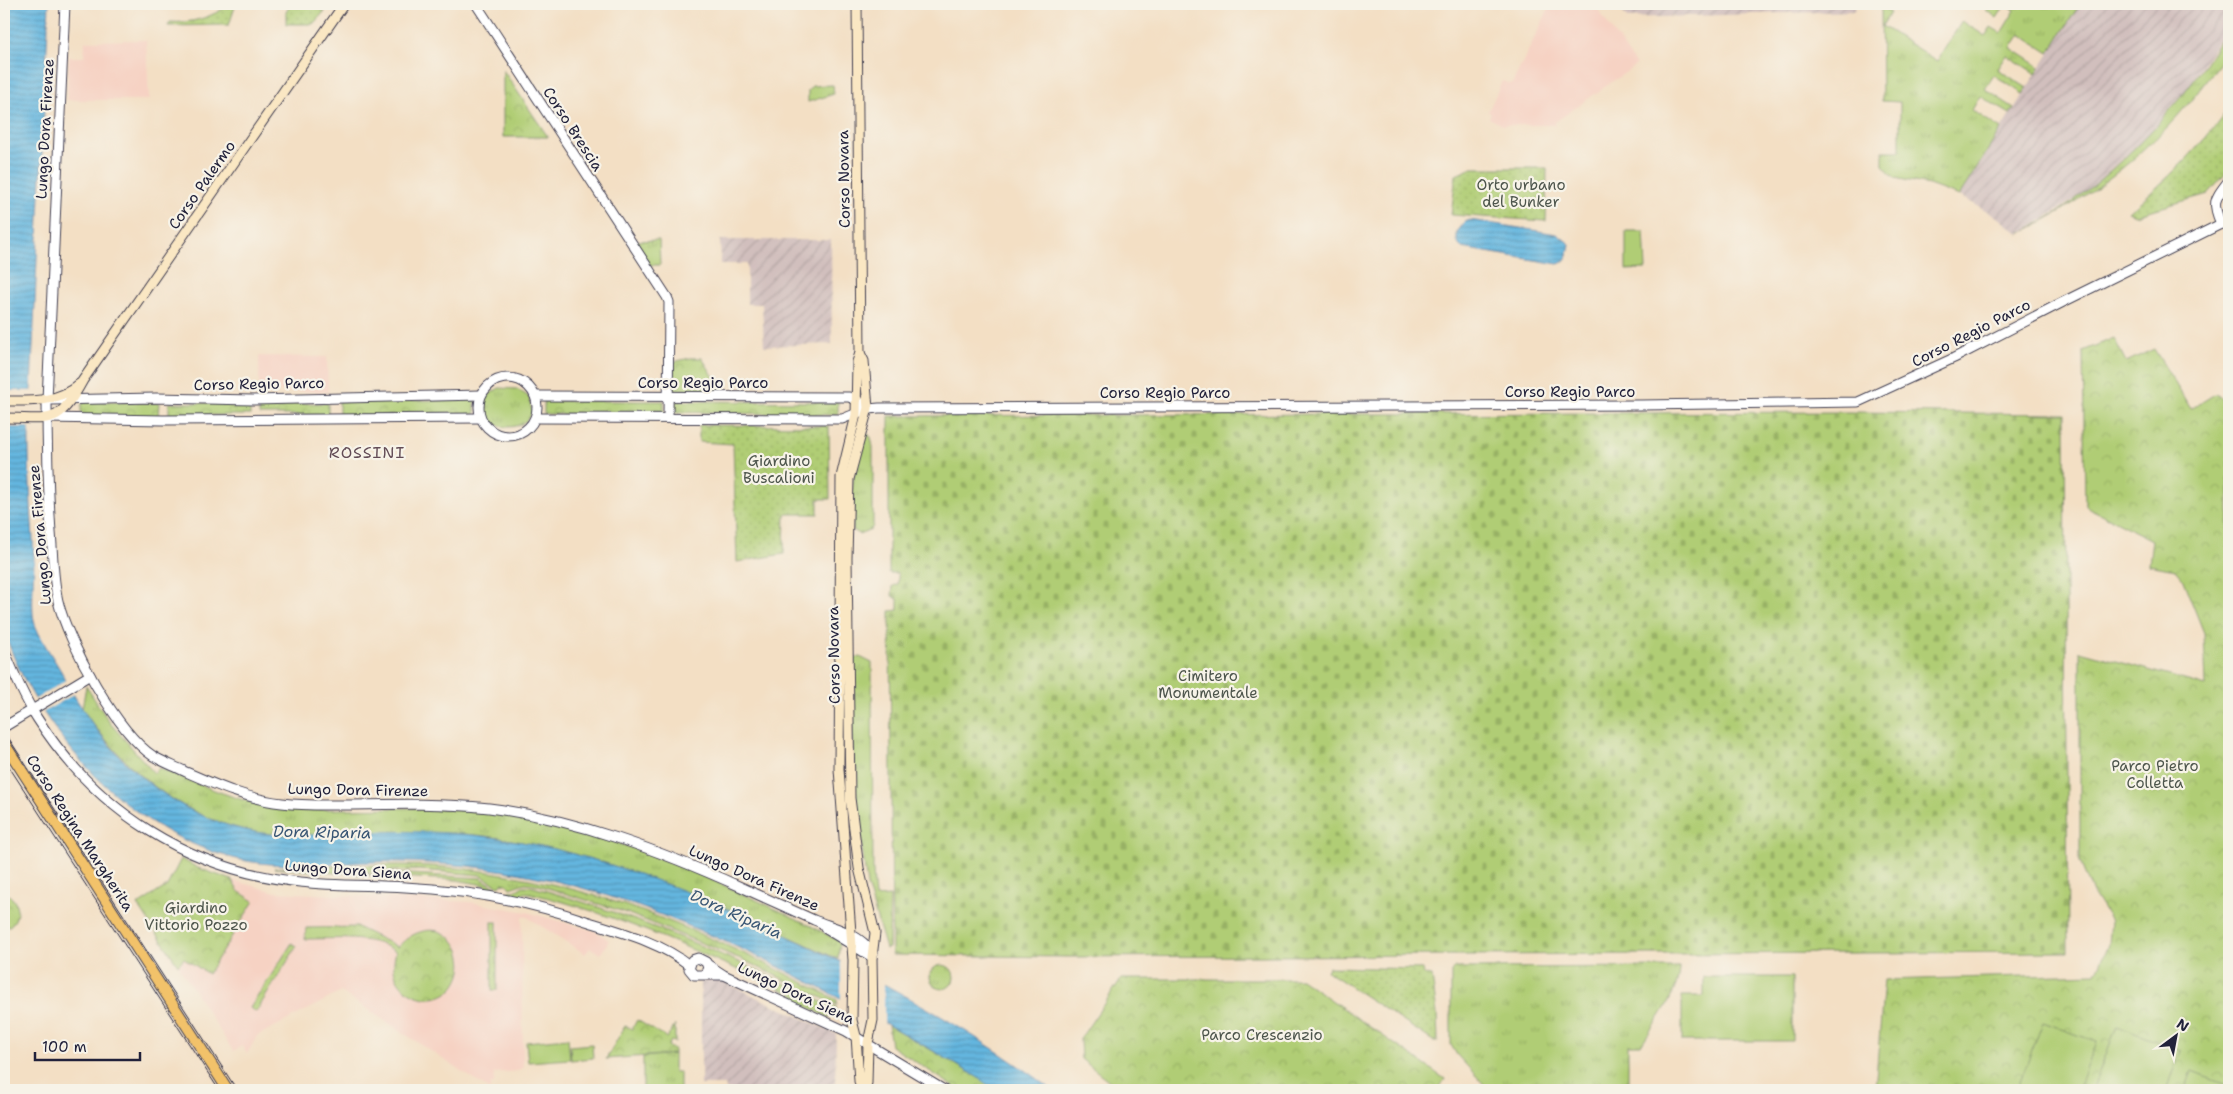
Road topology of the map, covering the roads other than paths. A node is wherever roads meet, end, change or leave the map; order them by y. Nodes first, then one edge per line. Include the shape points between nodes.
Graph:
1 (64, 4) edge
2 (344, 4) edge
3 (476, 4) edge
4 (857, 4) edge
5 (2229, 180) edge
6 (2225, 222) edge
7 (860, 353) junction
8 (82, 382) junction
9 (481, 395) junction
10 (535, 396) junction
11 (668, 396) junction
12 (73, 399) junction
13 (42, 400) junction
14 (857, 400) junction
15 (4, 401) edge
16 (868, 408) junction
17 (856, 415) junction
18 (4, 418) edge
19 (41, 418) junction
20 (480, 418) junction
21 (536, 418) junction
22 (668, 418) junction
23 (4, 649) edge
24 (87, 677) junction
25 (35, 708) junction
26 (4, 727) edge
27 (4, 743) edge
28 (823, 924) junction
29 (851, 933) junction
30 (852, 943) junction
31 (873, 955) junction
32 (689, 964) junction
33 (707, 964) junction
34 (705, 974) junction
35 (724, 975) junction
36 (856, 1036) junction
37 (868, 1043) junction
38 (228, 1090) edge
39 (863, 1090) edge
40 (944, 1090) edge

1 - 13 street, Lungo Dora Firenze
2 - 8 main road, Corso Palermo
3 - 11 street, Corso Brescia via 669,302
4 - 7 main road, Corso Novara
5 - 6 street via 2214,203
6 - 16 street, Corso Regio Parco via 1954,358 1858,402
7 - 14 main road, Corso Novara
7 - 16 main road, Corso Novara via 864,361
8 - 12 main road, Corso Palermo
8 - 13 main road via 65,394
9 - 10 street via 490,384 507,378 525,383
9 - 12 street, Corso Regio Parco via 253,400
9 - 20 street
10 - 11 street, Corso Regio Parco
10 - 21 street
11 - 14 street, Corso Regio Parco via 849,397
11 - 22 street
12 - 13 street, Corso Regio Parco
12 - 19 main road, Corso Palermo via 60,414
13 - 15 main road
13 - 19 street, Lungo Dora Firenze
14 - 16 street, Corso Regio Parco
14 - 17 main road, Corso Novara
16 - 17 street
16 - 31 main road, Corso Novara via 849,479 848,623 850,798 859,868 875,934
17 - 22 street via 842,419
17 - 29 main road, Corso Novara via 841,477 840,558 839,769
18 - 19 main road
19 - 20 street
19 - 24 street, Lungo Dora Firenze via 57,597 64,624
20 - 21 street via 494,434 512,437 526,430
21 - 22 street
23 - 25 street, Lungo Dora Siena
24 - 25 street
24 - 28 street, Lungo Dora Firenze via 149,753 233,791 276,802 311,805 462,805 555,821 673,858
25 - 26 street
25 - 32 street, Lungo Dora Siena via 62,753 114,804 160,837 206,860 257,875 300,882 459,891 522,902 645,941
27 - 38 main road, Corso Regina Margherita
28 - 29 street, Lungo Dora Firenze
28 - 30 street, Lungo Dora Firenze via 826,929
29 - 30 main road, Corso Novara
29 - 31 street, Lungo Dora Firenze via 866,944
30 - 31 street, Lungo Dora Firenze
30 - 36 main road, Corso Novara via 852,1020
31 - 37 main road, Corso Novara via 873,1020
32 - 33 street via 698,958
32 - 34 street via 694,975 700,977
33 - 34 street
33 - 35 street, Lungo Dora Siena
34 - 35 street, Lungo Dora Siena
35 - 36 street, Lungo Dora Siena
36 - 37 street, Lungo Dora Siena
36 - 39 main road, Corso Novara via 859,1082
37 - 39 main road, Corso Novara via 867,1083
37 - 40 street, Lungo Dora Siena

